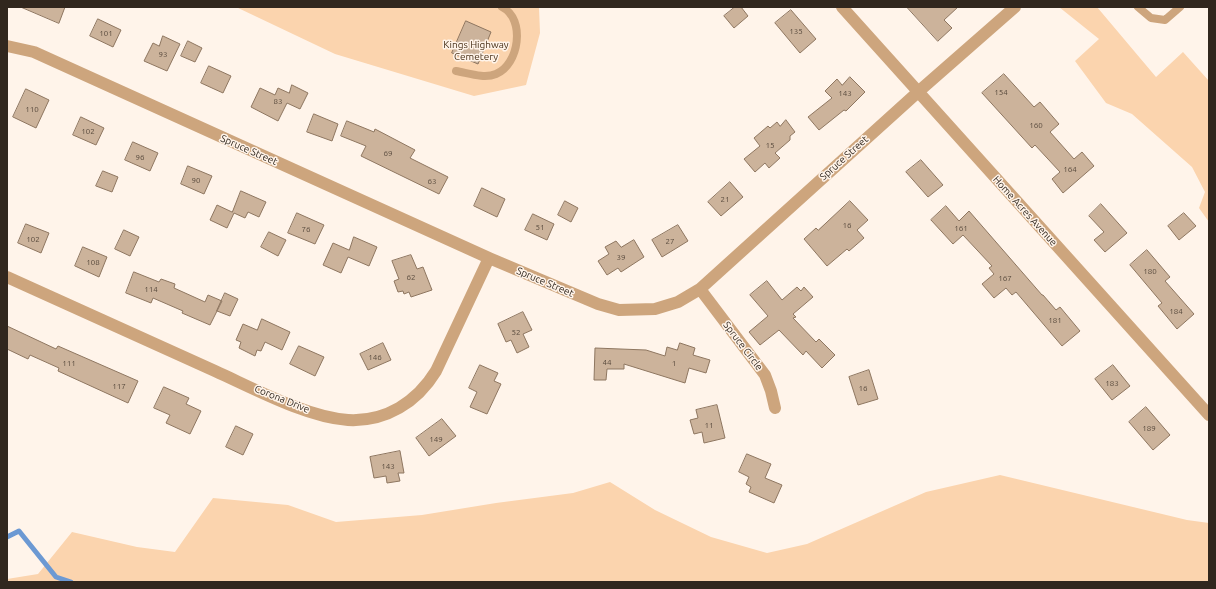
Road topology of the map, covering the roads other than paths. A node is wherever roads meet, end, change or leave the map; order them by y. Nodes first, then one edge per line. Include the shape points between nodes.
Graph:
1 (502, 7) edge
2 (842, 7) edge
3 (1015, 7) edge
4 (1138, 7) edge
5 (1180, 7) edge
6 (7, 46) edge
7 (456, 71) dead end
8 (918, 92) junction
9 (489, 258) junction
10 (7, 277) edge
11 (700, 289) junction
12 (775, 408) dead end
13 (1209, 415) edge

1 - 7 lane via 515,21 517,35 507,67 495,75 480,76
2 - 8 street, Home Acres Avenue
3 - 8 street, Spruce Street
4 - 5 lane via 1151,18 1164,20
6 - 9 street, Spruce Street via 34,52
8 - 11 street, Spruce Street
8 - 13 street, Home Acres Avenue
9 - 10 street, Corona Drive via 428,385 403,407 388,414 348,420 291,406
9 - 11 street, Spruce Street via 598,304 619,310 645,311 664,307
11 - 12 street, Spruce Circle via 765,375

